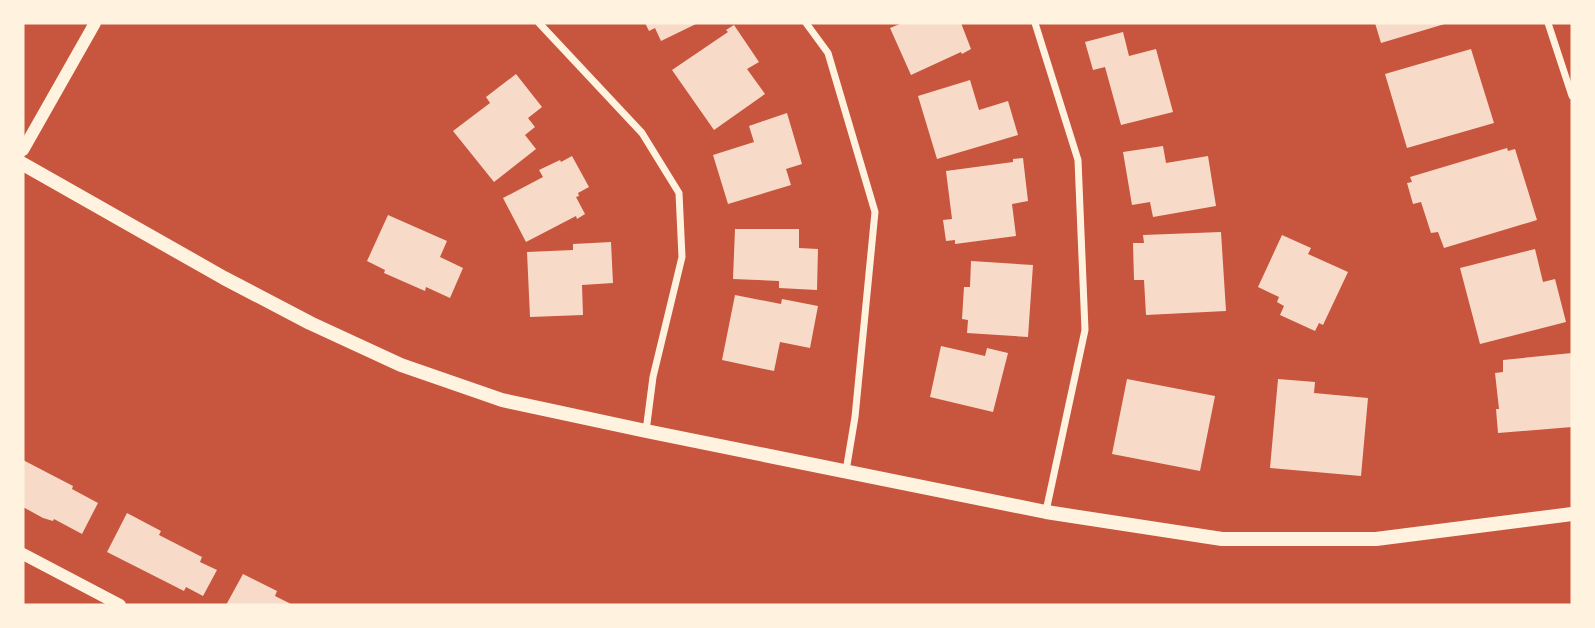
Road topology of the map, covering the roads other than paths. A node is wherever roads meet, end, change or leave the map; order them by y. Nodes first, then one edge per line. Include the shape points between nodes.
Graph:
1 (94, 23) edge
2 (539, 23) edge
3 (806, 23) edge
4 (1035, 23) edge
5 (1548, 23) edge
6 (1572, 96) edge
7 (23, 150) edge
8 (23, 164) edge
9 (646, 432) junction
10 (846, 471) junction
11 (1046, 512) junction
12 (1572, 514) edge
13 (23, 554) edge
14 (120, 605) edge

1 - 7 street
2 - 9 street via 642,134 679,193 681,257 653,377
3 - 10 street via 828,53 875,212
4 - 11 street via 1078,160 1085,330
5 - 6 street
8 - 9 main road via 225,278 401,365 502,400
9 - 10 main road
10 - 11 main road
11 - 12 main road via 1222,539 1376,539
13 - 14 street

